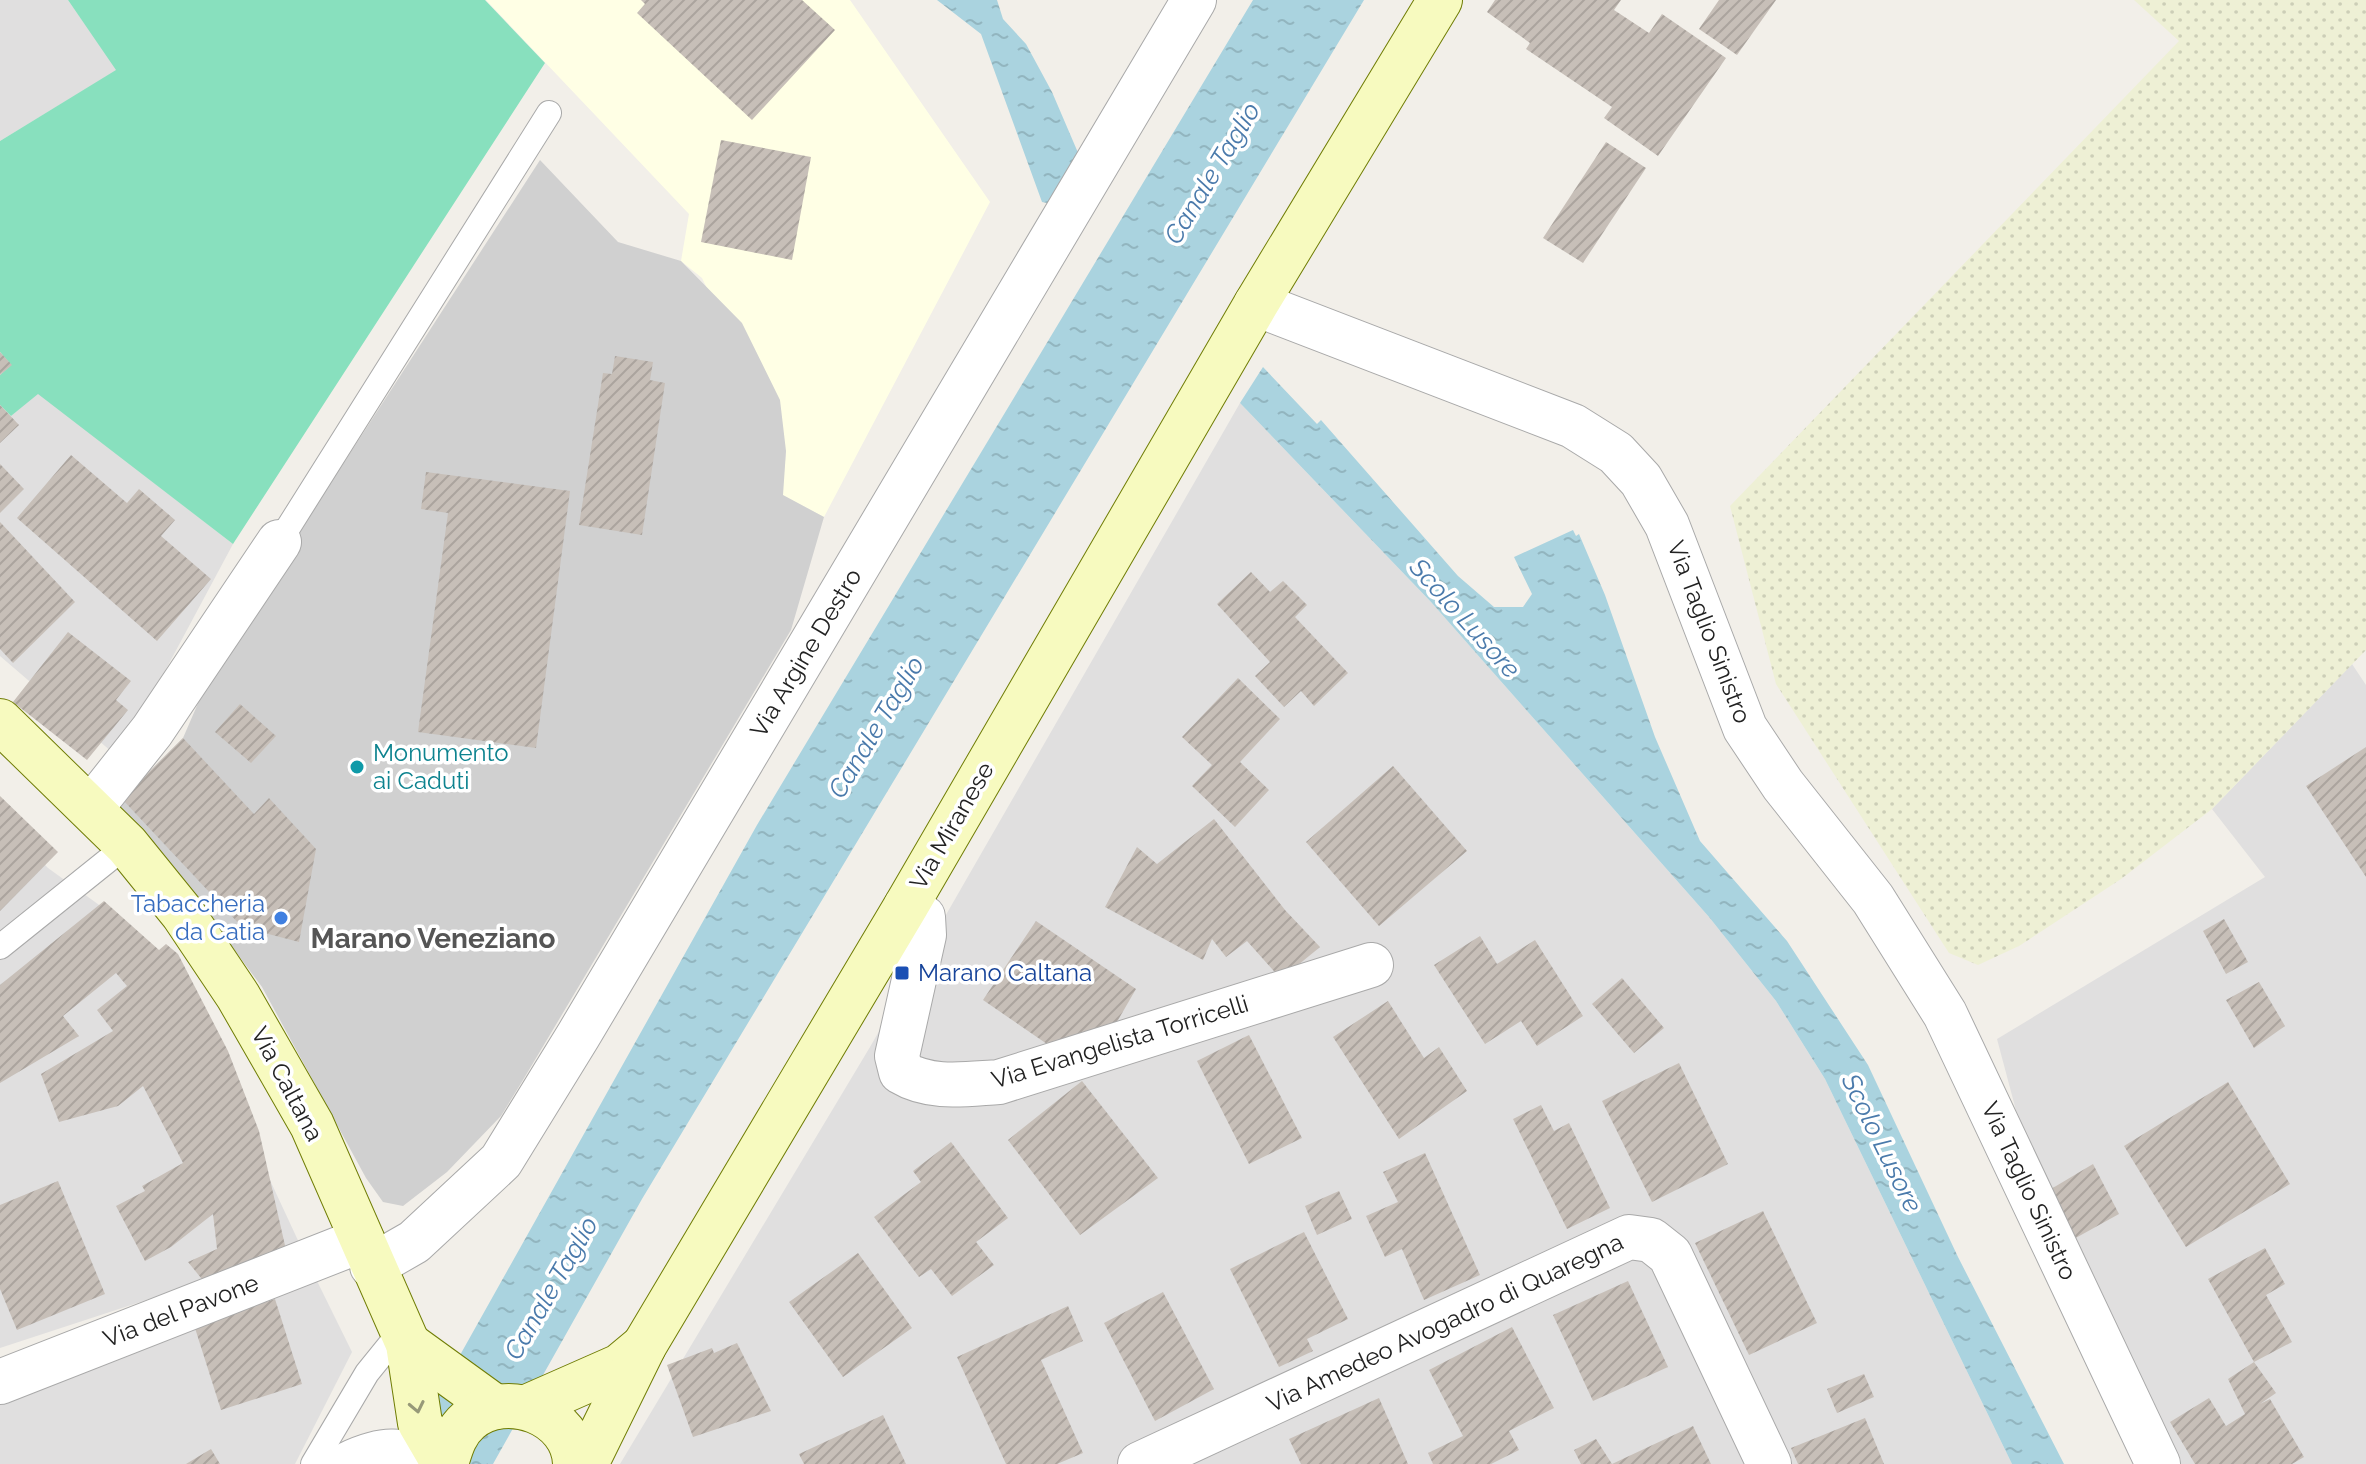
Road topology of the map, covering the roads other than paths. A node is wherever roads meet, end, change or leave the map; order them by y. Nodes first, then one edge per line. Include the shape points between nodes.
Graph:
1 (1194, 0) edge
2 (1440, 0) edge
3 (549, 113) dead end
4 (1256, 304) junction
5 (279, 542) joint
6 (0, 721) edge
7 (91, 808) junction
8 (127, 845) junction
9 (906, 906) junction
10 (0, 947) edge
11 (1371, 965) dead end
12 (367, 1253) junction
13 (405, 1338) junction
14 (644, 1346) junction
15 (0, 1382) edge
16 (522, 1410) junction
17 (361, 1458) edge
18 (313, 1464) edge
19 (443, 1464) edge
20 (575, 1464) edge
21 (586, 1464) edge
22 (1140, 1464) edge
23 (1769, 1464) edge
24 (2158, 1464) edge

1 - 12 street, Via Argine Destro via 501,1161 414,1242
2 - 4 main road
3 - 5 lane
4 - 9 main road, Via Miranese
4 - 24 street, Via Taglio Sinistro via 1573,426 1616,453 1641,480 1667,525 1745,728 1873,899 1945,1014
5 - 7 street via 152,731
6 - 7 main road, Via Caltana
7 - 8 main road, Via Caltana
8 - 10 lane
8 - 12 main road, Via Caltana via 183,914 238,996 312,1125
9 - 11 street, Via Evangelista Torricelli via 923,917 924,935 897,1056 901,1072 918,1082 999,1082
9 - 14 main road, Via Miranese
12 - 13 main road, Via Caltana
12 - 15 street, Via del Pavone
13 - 16 main road
13 - 18 lane via 367,1373
13 -> 19 main road, Via Caltana via 420,1423
14 - 16 main road, Via Miranese via 620,1366
14 - 21 main road, Via Miranese
16 - 19 main road, Via Miranese via 470,1419
16 - 20 main road via 564,1432
17 - 19 street via 397,1449
22 - 23 street, Via Amedeo Avogadro di Quaregna via 1629,1237 1651,1240 1670,1255

